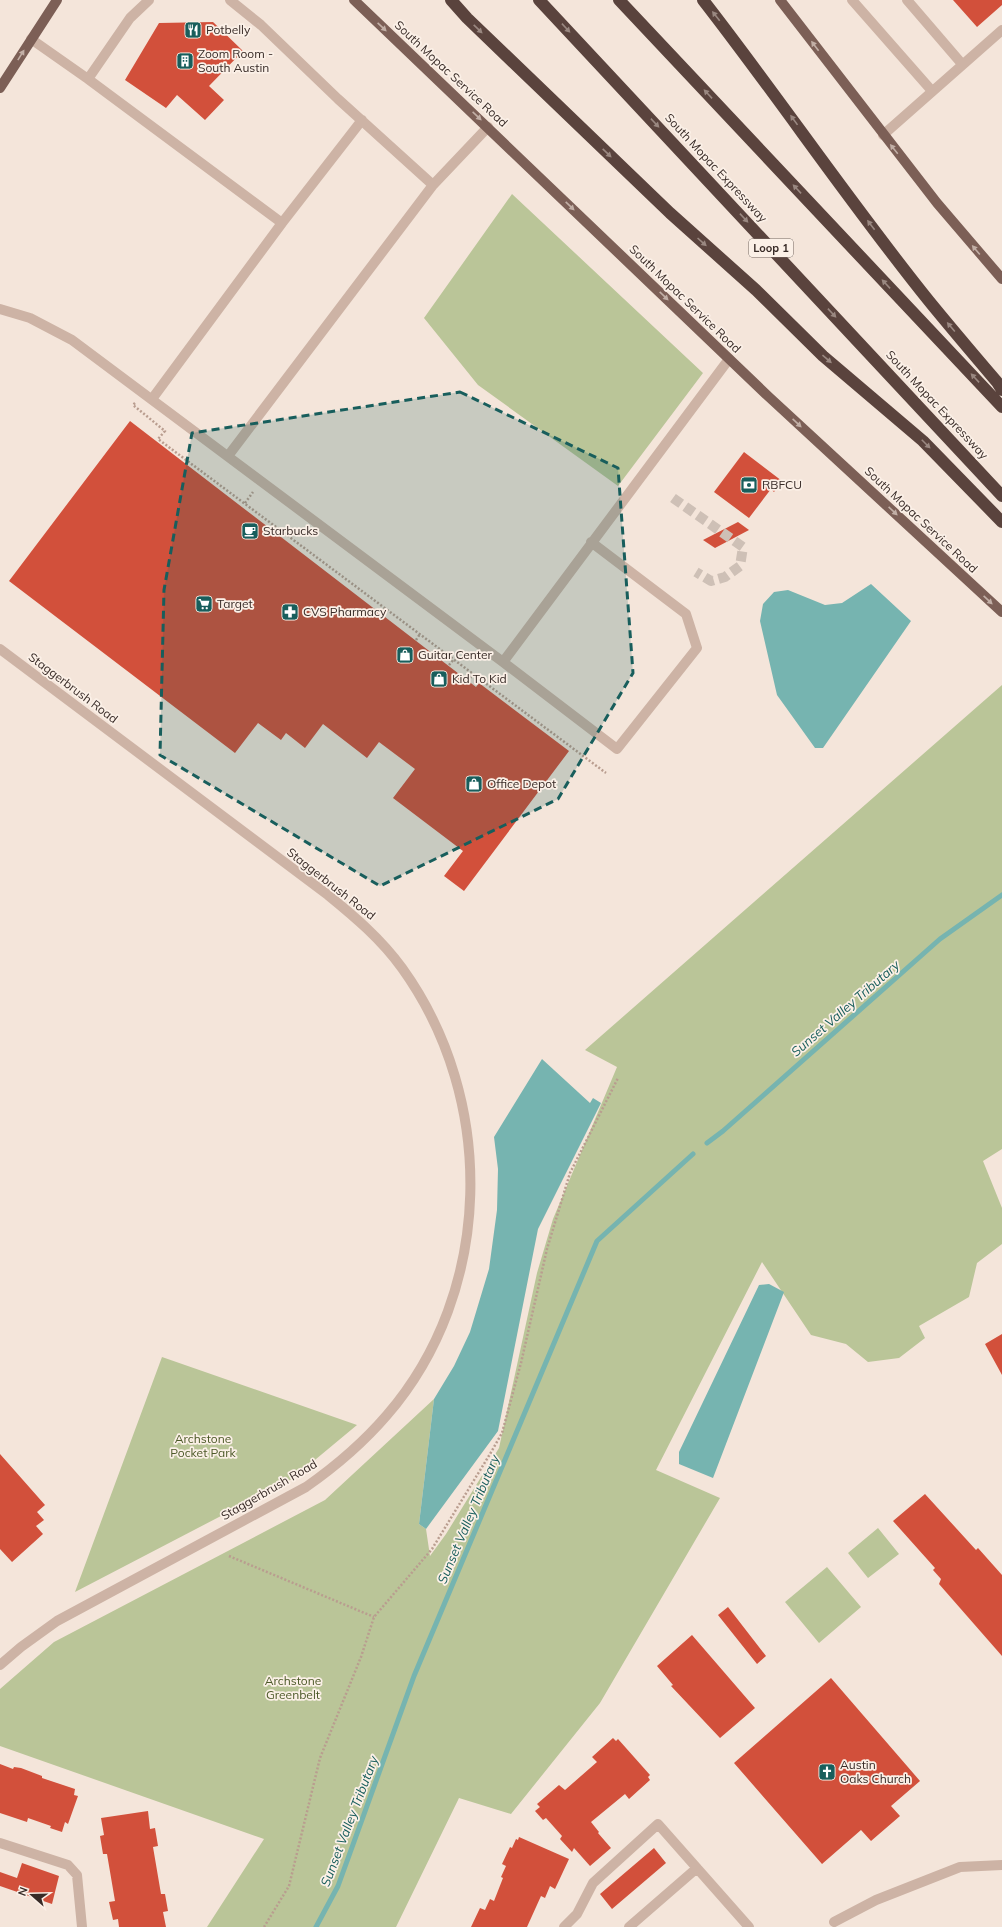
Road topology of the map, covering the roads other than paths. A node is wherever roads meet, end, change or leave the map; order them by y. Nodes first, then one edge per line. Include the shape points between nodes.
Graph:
1 (57, 0) edge
2 (149, 0) edge
3 (230, 0) edge
4 (354, 0) edge
5 (451, 0) edge
6 (539, 0) edge
7 (619, 0) edge
8 (703, 0) edge
9 (780, 0) edge
10 (852, 0) edge
11 (907, 0) edge
12 (1002, 30) edge
13 (31, 39) junction
14 (962, 64) junction
15 (88, 79) junction
16 (0, 88) edge
17 (932, 91) junction
18 (362, 120) junction
19 (488, 127) junction
20 (883, 135) junction
21 (433, 185) junction
22 (282, 223) junction
23 (1002, 279) edge
24 (0, 309) edge
25 (729, 359) junction
26 (1002, 390) edge
27 (152, 399) junction
28 (1002, 407) edge
29 (228, 456) junction
30 (1002, 496) edge
31 (1002, 522) edge
32 (591, 542) junction
33 (1002, 612) edge
34 (0, 649) edge
35 (503, 662) junction
36 (0, 1665) edge
37 (0, 1843) edge
38 (1002, 1865) edge
39 (697, 1868) junction
40 (834, 1922) dead end
41 (82, 1927) edge
42 (564, 1927) edge
43 (629, 1927) edge
44 (749, 1927) edge

1 - 13 main road
2 - 15 street via 130,18
3 - 18 street via 261,25
4 -> 19 main road, South Mopac Service Road
5 -> 31 highway via 670,213 756,290 824,356 923,440
6 -> 30 highway, South Mopac Expressway / Loop 1
28 -> 7 highway
26 -> 8 highway via 875,232
20 -> 9 main road
10 - 17 street
11 - 14 street
12 - 14 street
13 - 15 street
16 -> 13 main road
14 - 17 street
15 - 22 street
17 - 20 street
18 - 21 street
18 - 22 street
19 - 21 street
19 -> 25 main road, South Mopac Service Road
23 -> 20 main road
21 - 29 street
22 - 27 street
24 - 27 street via 30,318 72,340
25 - 32 street
25 -> 33 main road, South Mopac Service Road
27 - 29 street
29 - 35 street
32 - 35 street
32 - 35 street via 686,614 697,648 617,749
34 - 36 street, Staggerbrush Road via 328,895 364,925 384,946 416,989 447,1052 465,1114 471,1170 465,1250 443,1323 411,1382 368,1436 306,1487 58,1621
37 - 41 street via 68,1865 78,1875
38 - 40 street via 960,1867 876,1900
39 - 42 street via 658,1824 593,1883 577,1914
39 - 43 street
39 - 44 street

